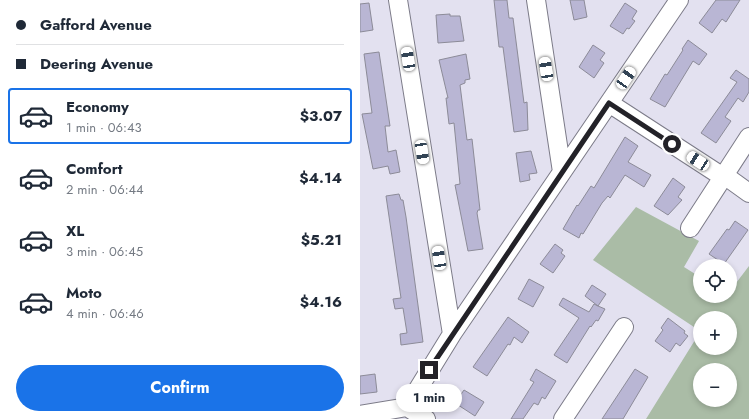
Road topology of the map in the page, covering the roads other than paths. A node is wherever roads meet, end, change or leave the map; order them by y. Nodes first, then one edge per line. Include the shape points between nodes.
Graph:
1 (398, 0) edge
2 (536, 0) edge
3 (679, 0) edge
4 (609, 103) junction
5 (749, 137) edge
6 (562, 172) junction
7 (724, 176) junction
8 (749, 193) edge
9 (690, 228) dead end
10 (624, 326) dead end
11 (452, 334) junction
12 (407, 407) junction
13 (360, 415) edge
14 (426, 419) edge
15 (563, 419) edge

1 - 11 street
2 - 6 street
3 - 4 street
4 - 6 street
4 - 7 street
5 - 7 street
6 - 11 street
7 - 8 street
7 - 9 street
10 - 15 street
11 - 12 street
12 - 13 street
12 - 14 street

